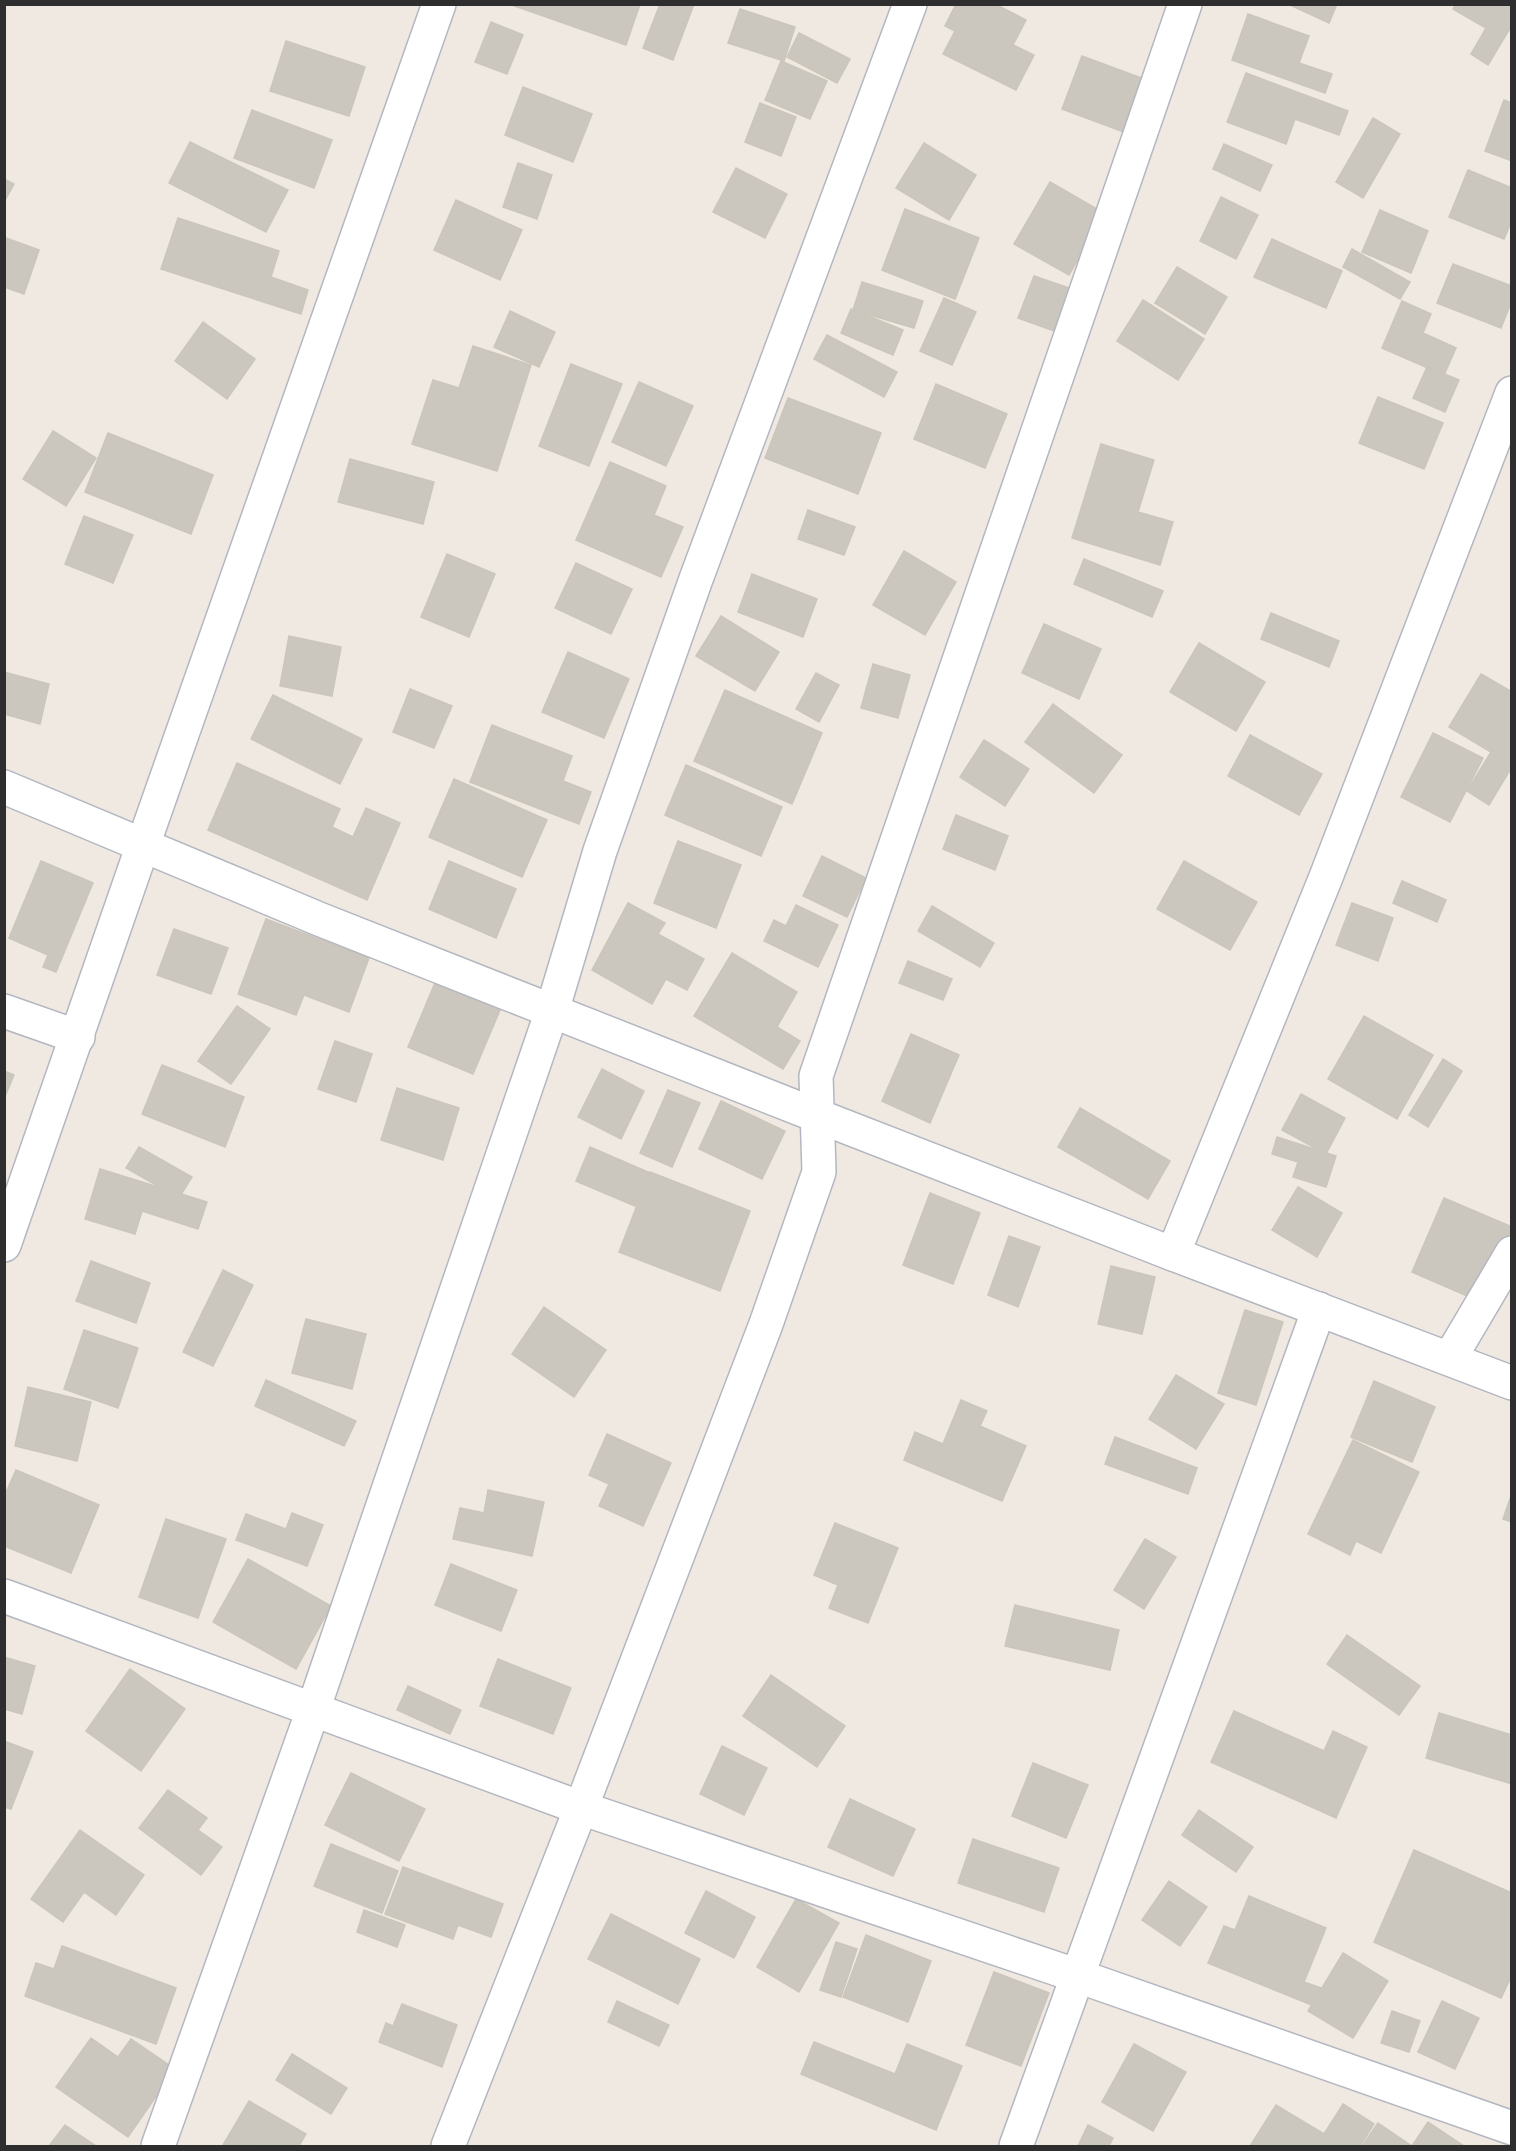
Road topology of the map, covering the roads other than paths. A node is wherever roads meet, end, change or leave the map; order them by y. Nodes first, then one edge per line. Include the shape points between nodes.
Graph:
1 (439, 4) edge
2 (910, 4) edge
3 (1185, 4) edge
4 (1512, 393) edge
5 (4, 787) edge
6 (143, 845) junction
7 (4, 1011) edge
8 (552, 1011) junction
9 (78, 1037) junction
10 (818, 1116) junction
11 (4, 1245) edge
12 (1512, 1252) edge
13 (1173, 1254) junction
14 (1319, 1309) junction
15 (1450, 1358) junction
16 (1512, 1383) edge
17 (4, 1596) edge
18 (313, 1710) junction
19 (581, 1808) junction
20 (1078, 1976) junction
21 (1512, 2128) edge
22 (158, 2146) edge
23 (448, 2146) edge
24 (1016, 2146) edge

1 - 6 street
2 - 8 street via 696,579 600,850
3 - 10 street via 816,1076
4 - 13 street via 1326,876
5 - 6 street
6 - 8 street
6 - 9 street
7 - 9 street
8 - 10 street
8 - 18 street
9 - 11 street
10 - 13 street
10 - 19 street via 819,1172 766,1324
12 - 15 street
13 - 14 street
14 - 15 street
14 - 20 street
15 - 16 street
17 - 18 street
18 - 19 street
18 - 22 street
19 - 20 street
19 - 23 street
20 - 21 street
20 - 24 street

